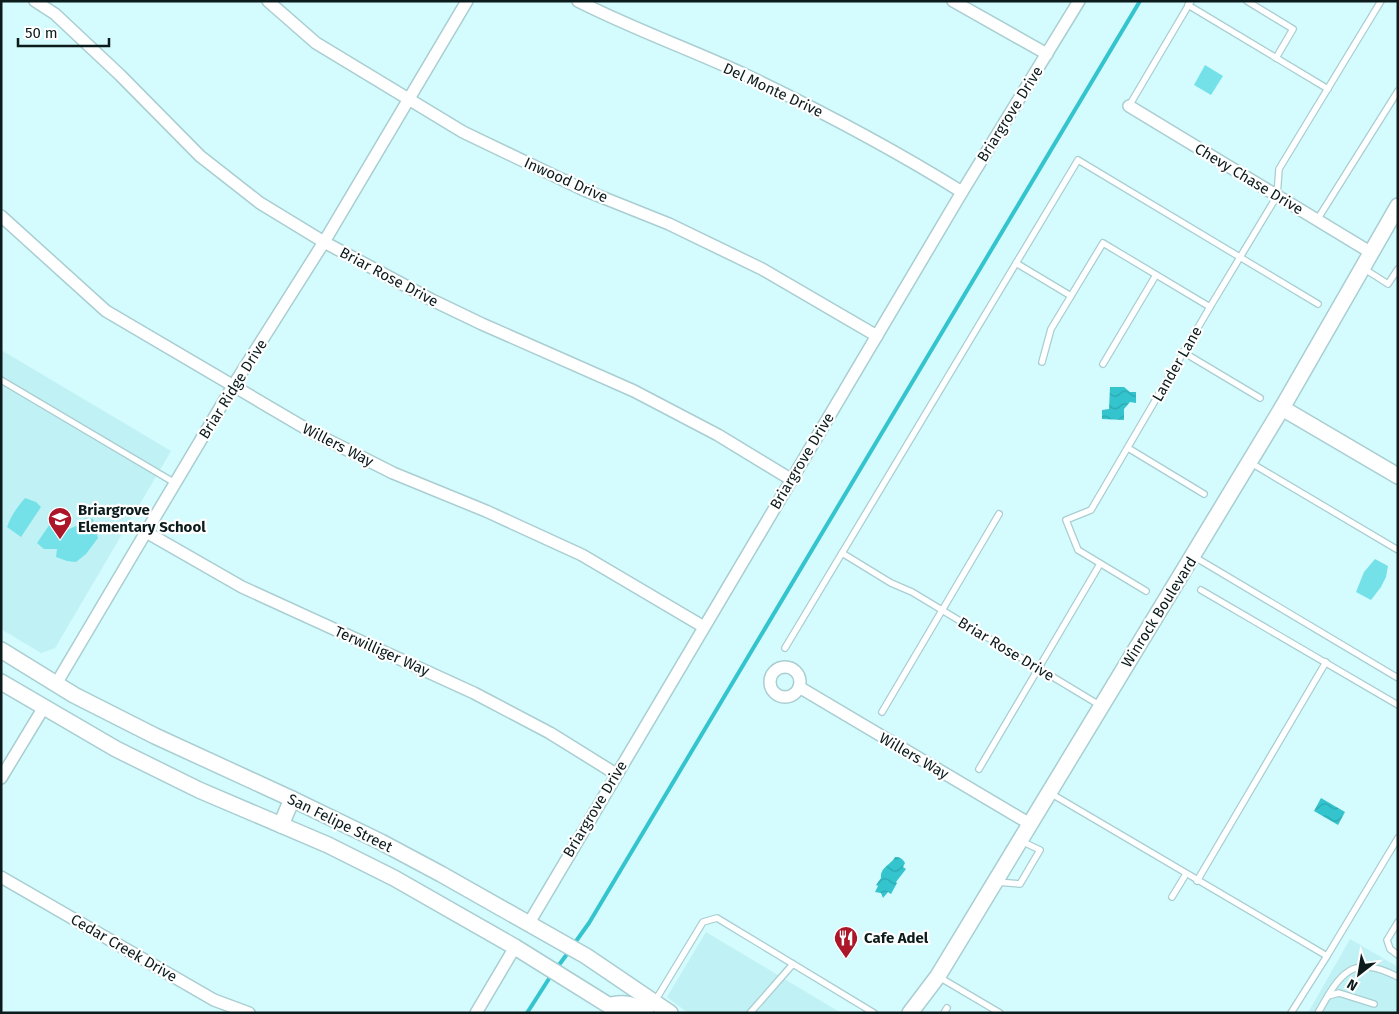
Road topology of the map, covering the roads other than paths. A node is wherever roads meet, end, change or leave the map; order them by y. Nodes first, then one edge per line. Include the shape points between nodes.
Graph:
1 (35, 1) edge
2 (268, 1) edge
3 (467, 1) edge
4 (578, 1) edge
5 (953, 1) edge
6 (1079, 1) edge
7 (1247, 1) edge
8 (1381, 1) edge
9 (1190, 3) edge
10 (1047, 54) junction
11 (1276, 58) junction
12 (1328, 89) junction
13 (1398, 90) edge
14 (409, 99) junction
15 (1129, 106) joint
16 (962, 192) junction
17 (1277, 196) junction
18 (1397, 210) edge
19 (1, 216) edge
20 (1317, 220) junction
21 (324, 242) junction
22 (1370, 252) junction
23 (1240, 257) junction
24 (1016, 263) junction
25 (1362, 268) junction
26 (1398, 269) edge
27 (1156, 275) junction
28 (1071, 296) junction
29 (1318, 304) dead end
30 (1210, 307) junction
31 (877, 336) junction
32 (1183, 352) junction
33 (1042, 362) dead end
34 (1103, 364) dead end
35 (1, 380) edge
36 (233, 386) junction
37 (1260, 398) dead end
38 (1282, 408) junction
39 (1128, 448) junction
40 (1249, 462) junction
41 (1398, 476) edge
42 (792, 480) junction
43 (175, 482) junction
44 (1204, 494) dead end
45 (999, 514) dead end
46 (146, 532) junction
47 (1398, 550) edge
48 (842, 553) junction
49 (1193, 556) junction
50 (1100, 564) junction
51 (1146, 590) dead end
52 (1201, 590) dead end
53 (942, 610) junction
54 (704, 627) junction
55 (784, 648) dead end
56 (1, 650) edge
57 (1326, 662) junction
58 (1039, 669) junction
59 (1398, 678) edge
60 (1, 682) edge
61 (56, 684) junction
62 (799, 687) dead end
63 (1398, 705) edge
64 (1101, 706) junction
65 (44, 707) junction
66 (882, 712) dead end
67 (979, 770) dead end
68 (616, 774) junction
69 (1, 778) edge
70 (1049, 792) junction
71 (292, 799) junction
72 (1030, 824) junction
73 (281, 825) junction
74 (1398, 838) edge
75 (1020, 840) junction
76 (1186, 874) junction
77 (1, 877) edge
78 (1197, 881) junction
79 (995, 882) junction
80 (1172, 896) dead end
81 (1398, 922) edge
82 (529, 923) junction
83 (515, 947) junction
84 (1327, 956) junction
85 (1398, 956) edge
86 (793, 964) junction
87 (938, 976) junction
88 (1398, 977) edge
89 (1328, 996) junction
90 (1374, 1004) dead end
91 (650, 1007) edge
92 (613, 1010) edge
93 (249, 1013) edge
94 (476, 1013) edge
95 (670, 1013) edge
96 (750, 1013) edge
97 (874, 1013) edge
98 (910, 1013) edge
99 (1000, 1013) edge
100 (1292, 1013) edge
101 (1318, 1013) edge

1 - 21 street, Briar Rose Drive via 55,14 120,75 200,156 260,203
2 - 14 street, Inwood Drive via 316,43
3 - 14 street, Briar Ridge Drive
4 - 16 street, Del Monte Drive via 826,114
5 - 10 street
6 - 10 street, Briargrove Drive
7 - 11 lane via 1293,29
8 - 12 lane
9 - 11 lane
9 - 15 lane
10 - 16 street, Briargrove Drive
11 - 12 lane
12 - 17 lane via 1279,169
13 - 20 lane
14 - 21 street, Briar Ridge Drive
14 - 31 street, Inwood Drive via 463,132 523,162 669,224 762,269
15 - 17 street, Chevy Chase Drive
16 - 31 street, Briargrove Drive
17 - 20 street, Chevy Chase Drive
17 - 23 lane, Lander Lane
18 - 22 main road, Winrock Boulevard
19 - 36 street, Willers Way via 106,311
20 - 22 street, Chevy Chase Drive
21 - 36 street, Briar Ridge Drive
21 - 42 street, Briar Rose Drive via 432,300 634,391
22 - 25 main road, Winrock Boulevard
23 - 24 lane via 1078,160
23 - 29 lane
23 - 30 lane, Lander Lane
24 - 28 lane
24 - 48 lane
25 - 26 lane via 1388,284
25 - 38 main road, Winrock Boulevard
27 - 28 lane via 1103,242
27 - 30 lane
27 - 34 lane
28 - 33 lane via 1051,329
30 - 32 lane, Lander Lane
31 - 42 street, Briargrove Drive
32 - 37 lane
32 - 39 lane, Lander Lane
35 - 43 lane
36 - 43 street, Briar Ridge Drive
36 - 54 street, Willers Way via 310,431 393,473 582,555
38 - 40 main road, Winrock Boulevard
38 - 41 main road
39 - 44 lane
39 - 50 lane, Lander Lane via 1091,510 1066,520 1078,550
40 - 47 lane
40 - 49 main road, Winrock Boulevard
42 - 54 street, Briargrove Drive
43 - 46 street, Briar Ridge Drive
45 - 53 lane
46 - 61 street, Briar Ridge Drive
46 - 68 street, Terwilliger Way via 242,587 474,692
48 - 53 lane, Briar Rose Drive
48 - 55 lane
49 - 59 lane
49 - 64 main road, Winrock Boulevard
50 - 51 lane
50 - 58 lane
52 - 57 lane
53 - 58 lane, Briar Rose Drive
53 - 66 lane
54 - 68 street, Briargrove Drive
56 - 61 main road, San Felipe Street
57 - 63 lane
57 - 78 lane
58 - 64 lane, Briar Rose Drive
58 - 67 lane
60 - 65 main road, San Felipe Street
61 - 65 main road, Briar Ridge Drive
61 - 71 main road, San Felipe Street via 154,736
62 - 72 street, Willers Way
64 - 70 main road, Winrock Boulevard
65 - 69 street, Briar Ridge Drive
65 - 73 main road, San Felipe Street via 199,790
68 - 82 street, Briargrove Drive
70 - 72 main road, Winrock Boulevard
70 - 76 lane
71 - 73 main road
71 - 82 main road, San Felipe Street via 381,842
72 - 75 main road, Winrock Boulevard
73 - 83 main road, San Felipe Street via 394,878
74 - 84 lane
75 - 79 main road, Winrock Boulevard
75 - 79 lane via 1040,850 1020,884
76 - 78 lane
76 - 80 lane
77 - 93 street, Cedar Creek Drive via 214,1000
78 - 84 lane
79 - 87 main road, Winrock Boulevard
81 - 85 lane via 1387,940 1390,949
82 - 91 main road, San Felipe Street via 586,956
83 - 92 main road, San Felipe Street
83 - 94 street
84 - 100 lane
86 - 91 lane via 717,918 702,922
86 - 96 lane
86 - 97 lane
87 - 98 main road, Winrock Boulevard
87 - 99 lane
88 - 89 lane via 1369,966 1352,969 1336,982
89 - 90 lane via 1338,993
89 - 101 lane
91 - 92 main road via 622,1003
91 - 95 main road, San Felipe Street

